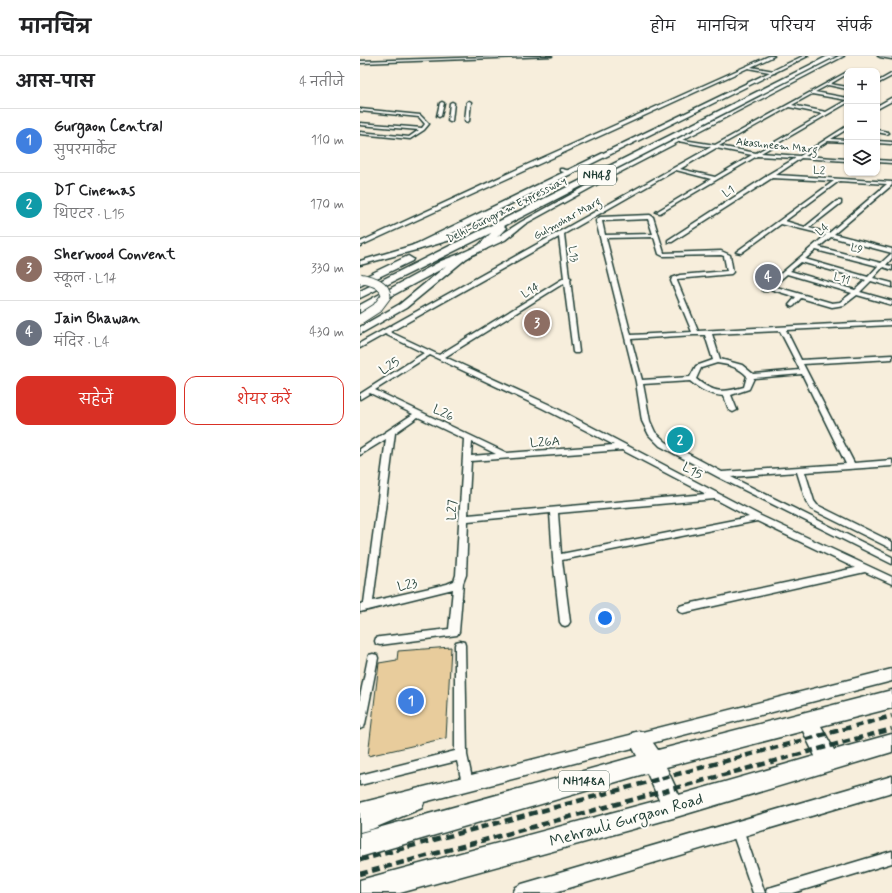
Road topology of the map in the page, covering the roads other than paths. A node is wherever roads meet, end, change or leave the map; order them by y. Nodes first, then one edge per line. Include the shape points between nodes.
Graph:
1 (550, 56) edge
2 (602, 56) edge
3 (772, 56) edge
4 (806, 56) edge
5 (818, 56) edge
6 (833, 56) edge
7 (842, 56) edge
8 (880, 56) edge
9 (614, 57) edge
10 (892, 58) edge
11 (360, 62) edge
12 (747, 67) junction
13 (774, 72) junction
14 (892, 75) edge
15 (844, 76) edge
16 (880, 81) edge
17 (826, 84) junction
18 (844, 87) edge
19 (812, 93) junction
20 (844, 99) edge
21 (892, 99) edge
22 (469, 102) dead end
23 (844, 102) edge
24 (442, 103) dead end
25 (452, 103) dead end
26 (789, 106) junction
27 (880, 106) edge
28 (360, 110) edge
29 (826, 113) junction
30 (439, 116) dead end
31 (450, 120) dead end
32 (467, 121) dead end
33 (360, 124) edge
34 (405, 128) junction
35 (423, 129) junction
36 (844, 129) edge
37 (880, 132) edge
38 (360, 133) edge
39 (887, 133) dead end
40 (393, 136) junction
41 (685, 137) junction
42 (892, 138) edge
43 (678, 140) junction
44 (826, 140) junction
45 (844, 141) edge
46 (880, 142) edge
47 (886, 142) junction
48 (892, 143) edge
49 (705, 144) junction
50 (717, 146) junction
51 (754, 154) junction
52 (797, 158) junction
53 (844, 160) edge
54 (880, 162) edge
55 (892, 162) edge
56 (676, 169) junction
57 (769, 176) junction
58 (605, 178) junction
59 (714, 178) junction
60 (614, 180) dead end
61 (837, 181) junction
62 (892, 183) edge
63 (838, 202) dead end
64 (658, 212) dead end
65 (511, 219) junction
66 (781, 222) junction
67 (806, 228) junction
68 (561, 233) junction
69 (461, 234) junction
70 (656, 235) junction
71 (831, 235) junction
72 (604, 237) junction
73 (670, 241) dead end
74 (360, 244) edge
75 (482, 247) junction
76 (412, 248) junction
77 (816, 248) junction
78 (892, 251) edge
79 (739, 252) dead end
80 (465, 255) junction
81 (892, 255) edge
82 (801, 260) junction
83 (360, 263) edge
84 (883, 265) junction
85 (892, 268) edge
86 (787, 272) junction
87 (360, 275) edge
88 (360, 278) edge
89 (568, 278) junction
90 (870, 279) junction
91 (360, 282) edge
92 (892, 285) edge
93 (857, 292) junction
94 (360, 295) edge
95 (800, 296) junction
96 (892, 303) edge
97 (792, 305) dead end
98 (360, 310) edge
99 (360, 319) edge
100 (892, 323) edge
101 (783, 330) junction
102 (360, 331) edge
103 (385, 332) junction
104 (708, 333) junction
105 (696, 334) junction
106 (628, 337) junction
107 (360, 346) edge
108 (430, 352) junction
109 (576, 352) dead end
110 (440, 357) junction
111 (892, 357) edge
112 (717, 361) junction
113 (798, 362) junction
114 (803, 372) junction
115 (751, 376) junction
116 (692, 378) junction
117 (639, 382) junction
118 (371, 391) junction
119 (727, 394) junction
120 (360, 397) edge
121 (733, 410) dead end
122 (418, 413) junction
123 (391, 432) junction
124 (468, 437) junction
125 (625, 447) junction
126 (360, 453) edge
127 (507, 456) junction
128 (466, 459) junction
129 (892, 463) edge
130 (850, 466) junction
131 (800, 470) junction
132 (721, 475) junction
133 (716, 496) junction
134 (554, 511) junction
135 (463, 518) junction
136 (758, 518) junction
137 (892, 546) edge
138 (557, 558) junction
139 (892, 561) edge
140 (865, 569) junction
141 (892, 580) edge
142 (458, 583) junction
143 (364, 607) edge
144 (683, 609) dead end
145 (565, 622) dead end
146 (380, 641) dead end
147 (460, 645) dead end
148 (373, 658) dead end
149 (892, 675) edge
150 (892, 699) edge
151 (808, 721) junction
152 (360, 724) edge
153 (639, 740) junction
154 (892, 743) edge
155 (461, 754) junction
156 (828, 760) junction
157 (653, 761) junction
158 (360, 780) edge
159 (467, 783) junction
160 (892, 784) edge
161 (450, 787) junction
162 (673, 807) junction
163 (360, 811) edge
164 (360, 824) edge
165 (737, 829) junction
166 (360, 845) edge
167 (892, 857) edge
168 (360, 892) edge
169 (522, 893) edge
170 (759, 893) edge
171 (772, 893) edge

1 - 11 street
2 - 9 street
3 - 12 street
4 - 13 main road
5 - 69 highway, Delhi-Gurugram Expressway / NH48
6 - 65 highway, Delhi-Gurugram Expressway / NH48
7 - 41 main road
8 - 10 street
12 - 13 street
12 - 74 street
13 - 76 main road via 565,171
14 - 16 street
15 - 17 street, Gulmohar Marg
17 - 18 street
17 - 19 street, Gulmohar Marg
19 - 20 street
19 - 26 street, Gulmohar Marg
21 - 27 street
22 - 32 street
23 - 29 street
24 - 30 street
25 - 31 street
26 - 29 street
26 - 50 street, Gulmohar Marg
28 - 35 street via 420,116 426,123
29 - 51 street
33 - 34 street
34 - 35 street
34 - 40 street
35 - 40 street via 411,138
36 - 44 street, L1
37 - 39 street
38 - 40 street
41 - 43 main road
41 - 49 street, Akashneem Marg
42 - 47 street
43 - 49 street, Akashneem Marg
43 - 58 main road
44 - 45 street
44 - 52 street, L1
46 - 47 street
47 - 48 street
49 - 50 street, Akashneem Marg
50 - 51 street, Akashneem Marg
50 - 56 street, Gulmohar Marg
51 - 52 street, Akashneem Marg
51 - 59 street
52 - 53 street, Akashneem Marg
52 - 57 street, L1
54 - 55 street
56 - 59 street
56 - 68 street, Gulmohar Marg
57 - 61 street, L2
57 - 73 street, L1
58 - 60 street
58 - 75 main road
59 - 64 street
61 - 62 street, L2
61 - 66 street
62 - 71 street, L4
63 - 67 street
65 - 75 highway
65 - 94 highway, Delhi-Gurugram Expressway / NH48
66 - 67 street
66 - 79 street
67 - 71 street
68 - 89 street, L13
68 - 103 street, Gulmohar Marg
69 - 76 highway
69 - 91 highway, Delhi-Gurugram Expressway / NH48
70 - 72 street
70 - 72 street via 651,218 646,216 600,219
70 - 105 street via 662,254 665,255 727,255 729,273 675,278
71 - 77 street, L4
71 - 78 street
72 - 106 street
75 - 80 main road
76 - 83 main road
76 - 87 highway
77 - 82 street, L4
77 - 84 street, L9
80 - 98 highway via 445,263
80 - 102 main road via 403,306
81 - 84 street
82 - 86 street, L4
82 - 90 street
84 - 85 street, L9
84 - 90 street
86 - 93 street, L11
86 - 95 street, L4 via 767,289
88 - 99 main road, bridge via 374,281 383,287 386,294 385,302
89 - 109 street
89 - 110 street, L14
90 - 92 street
90 - 93 street
93 - 95 street via 842,304 832,305
93 - 96 street, L11
95 - 97 street
100 - 101 street
101 - 104 street
101 - 113 street
103 - 107 street, Gulmohar Marg
103 - 108 street
104 - 105 street
104 - 112 street
105 - 106 street
106 - 117 street
108 - 110 street
108 - 118 street, L25
110 - 125 street, L15
111 - 113 street
112 - 115 street via 738,365
112 - 116 street via 698,367
113 - 114 street
114 - 115 street
114 - 130 street
115 - 119 street via 747,388
116 - 117 street
116 - 119 street via 704,390
117 - 132 street via 646,421 652,433 663,444
118 - 120 street, L25
118 - 122 street, L26
119 - 121 street
122 - 123 street
122 - 124 street, L26
123 - 126 street
123 - 143 street
124 - 127 street, L26
124 - 128 street, L27
125 - 127 street, L26A
125 - 133 street, L15
127 - 128 street, L26A
128 - 135 street, L27
129 - 130 street
130 - 131 street
131 - 132 street
131 - 137 street via 814,507
132 - 139 street
133 - 134 street
133 - 136 street, L15
134 - 135 street
134 - 138 street
135 - 142 street, L27 via 461,575
136 - 138 street
136 - 140 street, L15
138 - 145 street
140 - 141 street, L15
140 - 144 street
142 - 143 street, L23
142 - 146 street, L27 via 454,632
147 - 155 street
148 - 152 street
149 - 153 main road
150 - 151 highway, NH148A
151 - 156 highway
151 - 157 highway, NH148A
153 - 157 highway
153 - 159 main road
154 - 156 highway, Mehrauli Gurgaon Road
155 - 158 street
155 - 159 street
156 - 162 highway, Mehrauli Gurgaon Road
157 - 162 highway
157 - 166 highway, NH148A
159 - 161 main road
160 - 165 main road
161 - 163 main road
161 - 164 main road
162 - 168 highway, Mehrauli Gurgaon Road
165 - 169 main road
165 - 170 street
167 - 171 street

